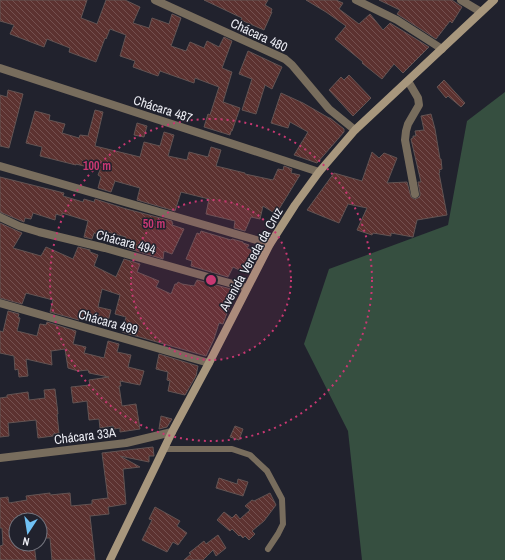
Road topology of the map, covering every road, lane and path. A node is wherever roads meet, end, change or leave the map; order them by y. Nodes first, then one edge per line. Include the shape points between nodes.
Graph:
1 (155, 0) edge
2 (356, 0) edge
3 (461, 0) edge
4 (494, 0) edge
5 (480, 12) junction
6 (442, 49) junction
7 (0, 68) edge
8 (408, 81) junction
9 (355, 130) junction
10 (0, 166) edge
11 (319, 172) junction
12 (415, 194) dead end
13 (0, 217) edge
14 (270, 244) junction
15 (247, 288) junction
16 (0, 303) edge
17 (209, 363) junction
18 (172, 432) junction
19 (164, 449) junction
20 (0, 458) edge
21 (268, 549) dead end
22 (110, 560) edge

1 - 9 street, Chácara 480 via 285,59 329,109
2 - 6 street via 397,20
3 - 5 street
4 - 5 street, Avenida Vereda da Cruz
5 - 6 street, Avenida Vereda da Cruz
6 - 8 street, Avenida Vereda da Cruz
7 - 11 street, Chácara 487
8 - 9 street, Avenida Vereda da Cruz
8 - 12 street via 418,98 419,105 406,131
9 - 11 street, Avenida Vereda da Cruz
10 - 14 street
11 - 14 street, Avenida Vereda da Cruz
13 - 15 street, Chácara 494 via 39,232
14 - 15 street, Avenida Vereda da Cruz
15 - 17 street, Avenida Vereda da Cruz
16 - 17 street, Chácara 499
17 - 18 street, Avenida Vereda da Cruz
18 - 19 street, Avenida Vereda da Cruz
18 - 20 street, Chácara 33A via 126,443
19 - 21 lane via 232,449 250,455 267,471 282,499 283,524
19 - 22 street, Avenida Vereda da Cruz

